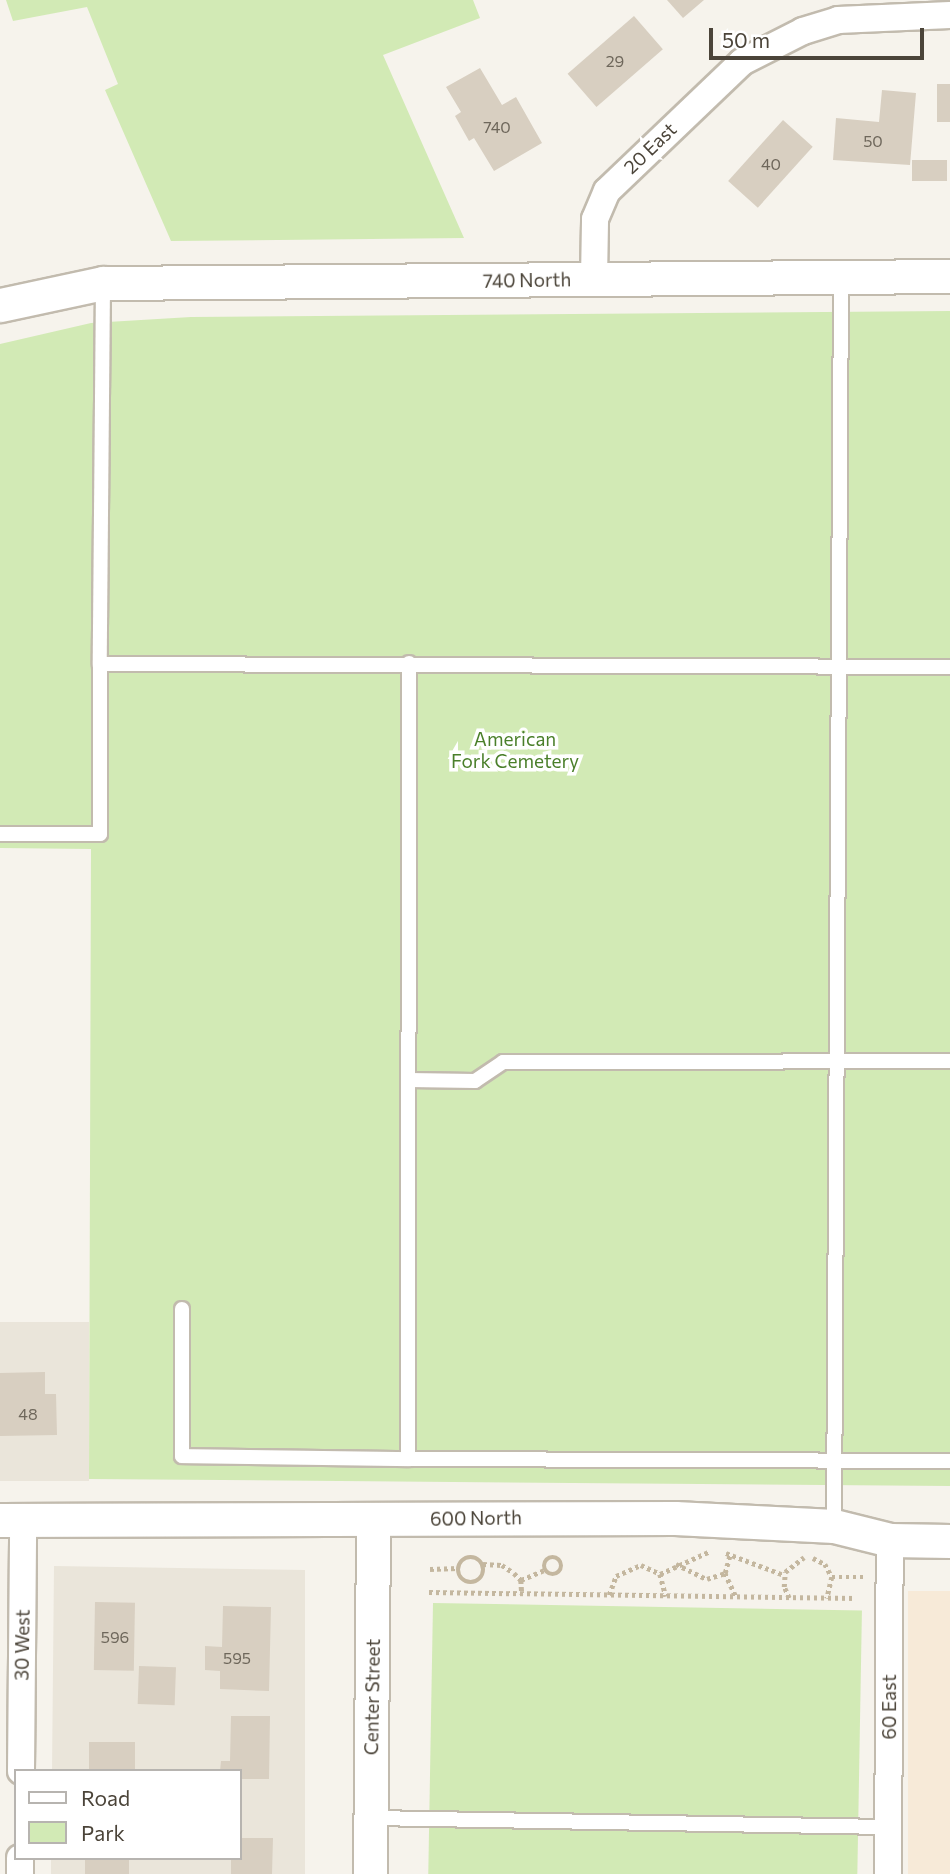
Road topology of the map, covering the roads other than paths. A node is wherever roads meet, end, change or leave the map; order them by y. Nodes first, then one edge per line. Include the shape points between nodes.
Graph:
1 (950, 15) edge
2 (950, 276) edge
3 (841, 277) junction
4 (594, 279) junction
5 (103, 283) junction
6 (0, 304) edge
7 (410, 663) junction
8 (100, 664) junction
9 (841, 667) junction
10 (950, 667) edge
11 (0, 834) edge
12 (838, 1061) junction
13 (950, 1062) edge
14 (409, 1080) junction
15 (182, 1309) dead end
16 (408, 1459) junction
17 (835, 1460) junction
18 (950, 1461) edge
19 (11, 1520) edge
20 (373, 1520) junction
21 (834, 1526) junction
22 (890, 1540) junction
23 (950, 1541) edge
24 (21, 1769) edge
25 (370, 1818) junction
26 (888, 1826) junction
27 (370, 1874) edge
28 (888, 1874) edge

1 - 4 street, 20 East via 838,20 763,50 721,80 607,191 595,219
2 - 3 street, 740 North
3 - 4 street, 740 North
3 - 9 lane
4 - 5 street, 740 North
5 - 6 street, 740 North
5 - 8 lane
7 - 8 lane
7 - 9 lane
7 - 14 lane
8 - 11 lane via 100,834
9 - 10 lane
9 - 12 lane
12 - 13 lane
12 - 14 lane via 503,1062 475,1081
12 - 17 lane
14 - 16 lane
15 - 16 lane via 182,1456
16 - 17 lane
17 - 18 lane
17 - 21 lane
19 - 20 street, 600 North
19 - 24 street, 30 West
20 - 21 street, 600 North via 661,1518
20 - 25 street, Center Street
21 - 22 street, 600 North
22 - 23 street, 600 North
22 - 26 street, 60 East
25 - 26 lane
25 - 27 street, Center Street
26 - 28 street, 60 East

